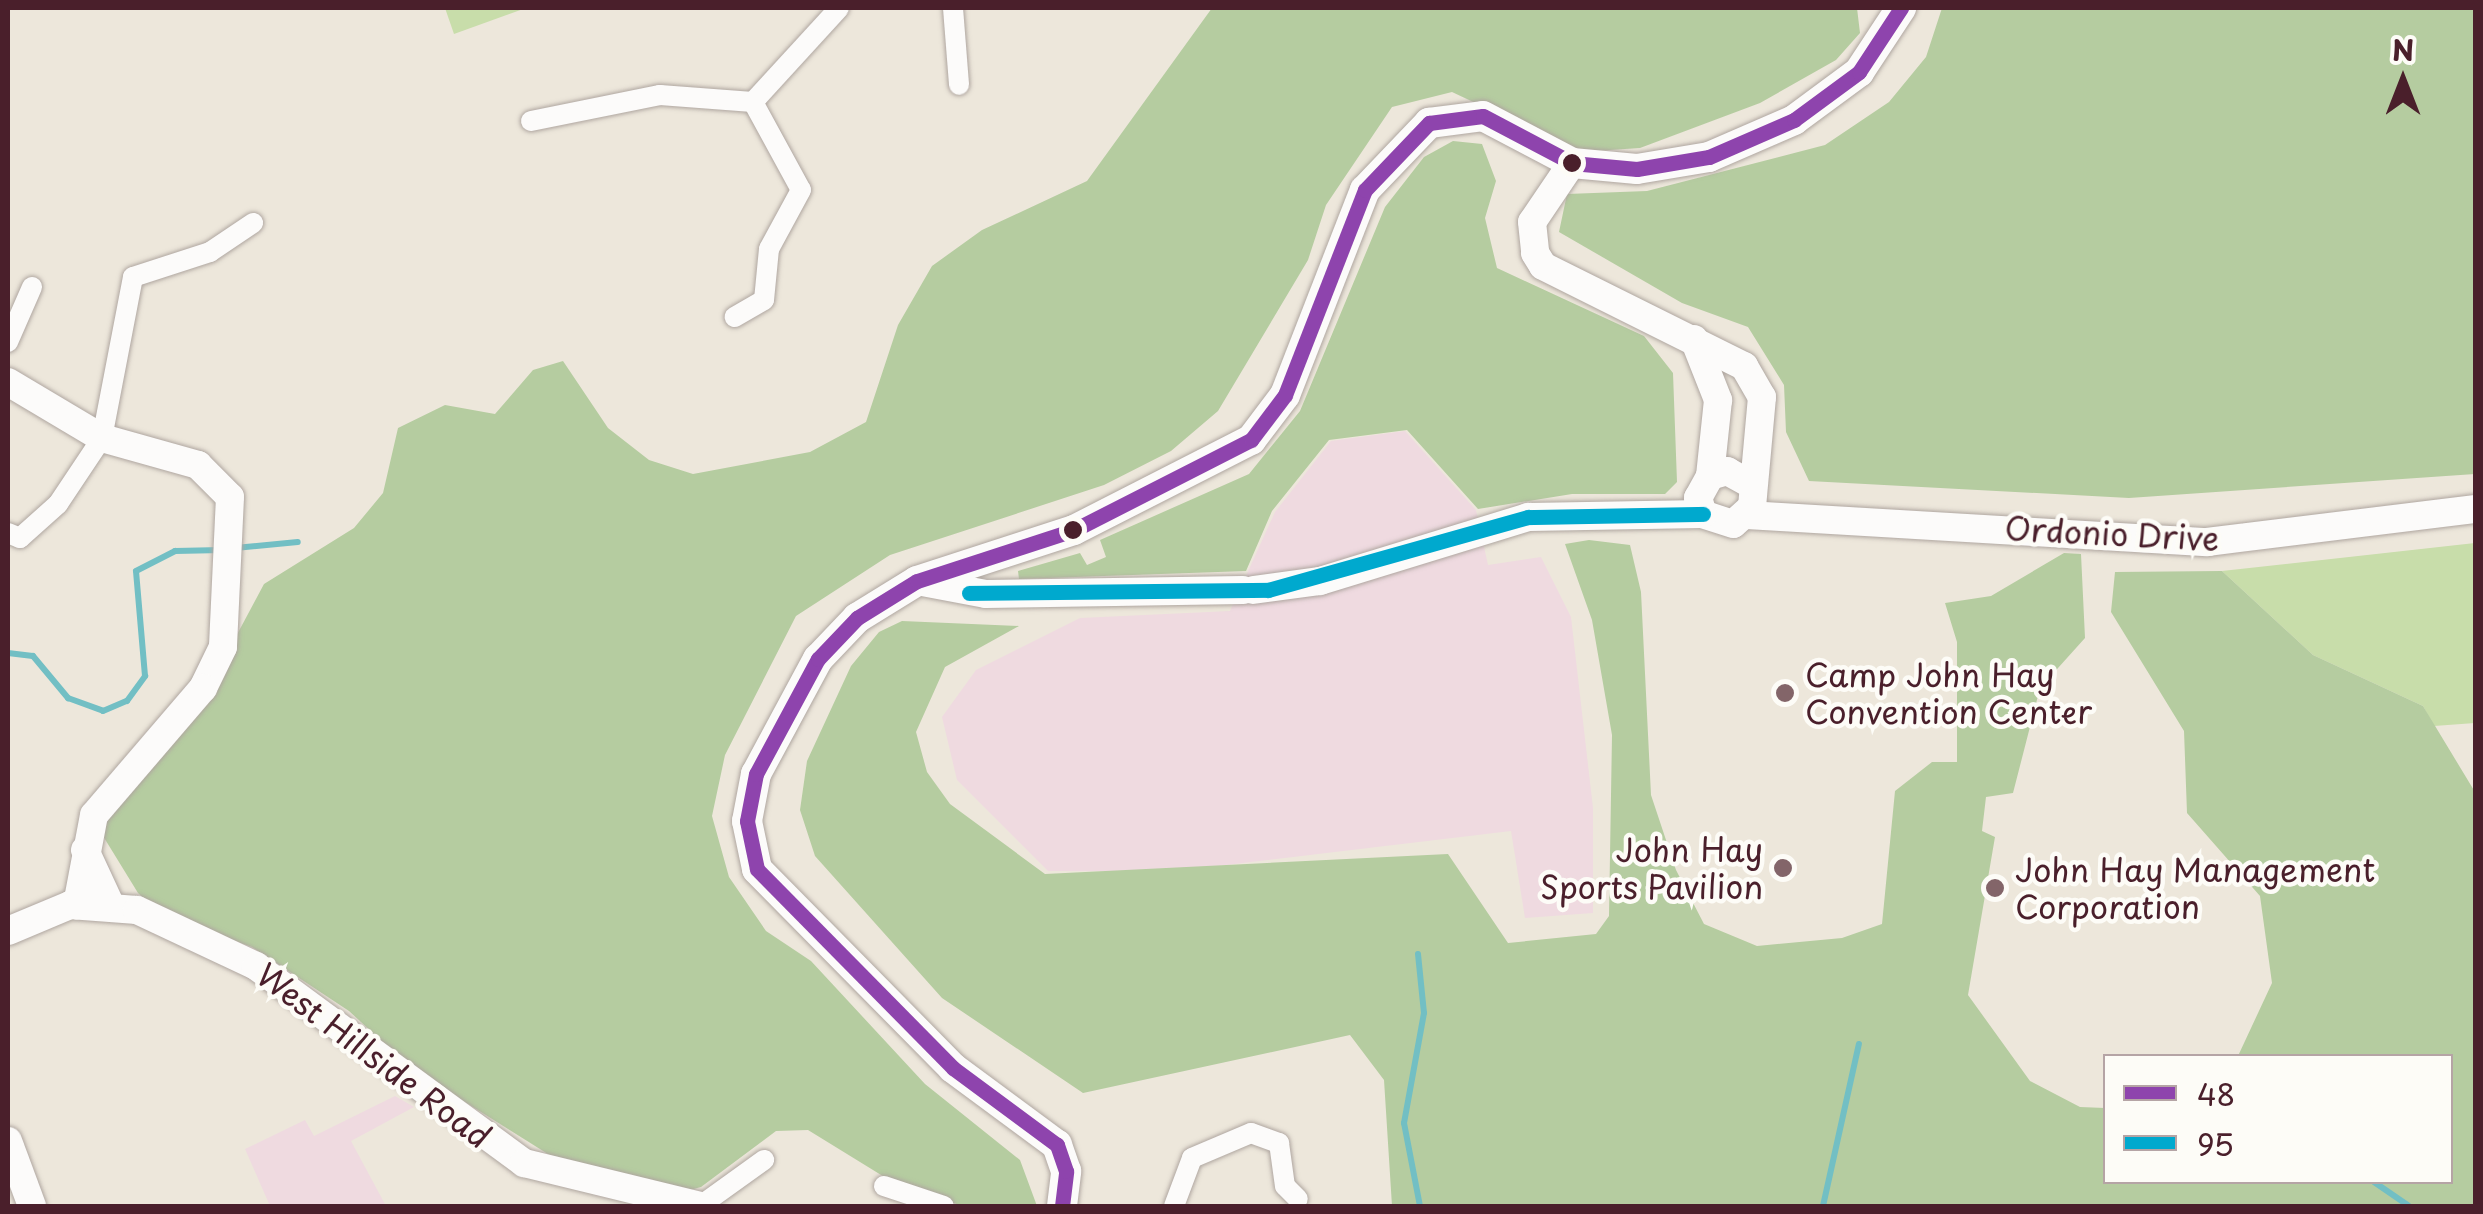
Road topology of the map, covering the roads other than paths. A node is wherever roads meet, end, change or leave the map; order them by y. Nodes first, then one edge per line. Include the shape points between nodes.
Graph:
1 (839, 8) edge
2 (953, 8) edge
3 (1901, 8) edge
4 (959, 85) dead end
5 (753, 102) junction
6 (531, 121) dead end
7 (1572, 164) junction
8 (254, 223) dead end
9 (32, 287) dead end
10 (734, 318) dead end
11 (1690, 334) junction
12 (8, 342) edge
13 (8, 382) edge
14 (102, 438) junction
15 (1710, 476) junction
16 (1749, 483) junction
17 (2476, 509) edge
18 (1703, 514) junction
19 (1747, 515) junction
20 (8, 533) edge
21 (918, 580) junction
22 (85, 850) junction
23 (110, 904) junction
24 (76, 905) junction
25 (8, 931) edge
26 (8, 1141) edge
27 (764, 1160) dead end
28 (884, 1186) dead end
29 (1298, 1198) dead end
30 (32, 1206) edge
31 (701, 1206) edge
32 (944, 1206) edge
33 (1062, 1206) edge
34 (1174, 1206) edge

1 - 5 street
2 - 4 street
3 - 7 main road via 1859,72 1748,142 1672,166
5 - 6 street via 660,95
5 - 10 street via 801,190 769,249 764,300
7 - 11 street via 1532,222 1543,266
7 - 21 main road via 1482,116 1429,123 1364,190 1285,395 1252,440 1074,530
8 - 14 street via 210,252 133,277
9 - 12 street
11 - 15 street via 1714,374
11 - 16 street via 1744,366 1762,397
13 - 14 street
14 - 20 street via 58,504 20,538
14 - 22 street via 198,465 222,482 230,550 215,668 110,789
15 - 16 street via 1736,472
15 - 18 street via 1700,489
16 - 19 street
17 - 19 street, Ordonio Drive via 2208,542
18 - 19 street, Ordonio Drive via 1725,526
18 - 21 street, Ordonio Drive via 1528,517 1320,581 1248,590 986,594
21 - 33 main road via 857,618 818,658 756,774 750,846 769,888 850,957 953,1068 1056,1145 1066,1171
22 - 23 street
22 - 24 street
23 - 24 street
23 - 31 street, West Hillside Road via 256,966 524,1163
24 - 25 street
26 - 30 street
27 - 31 street
28 - 32 street
29 - 34 street via 1285,1186 1279,1144 1251,1134 1192,1158

